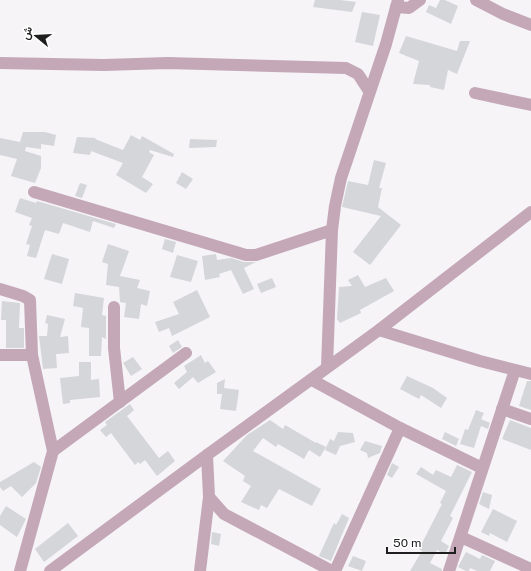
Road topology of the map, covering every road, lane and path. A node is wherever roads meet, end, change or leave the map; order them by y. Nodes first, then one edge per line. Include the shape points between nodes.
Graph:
1 (420, 0) edge
2 (476, 0) edge
3 (397, 3) edge
4 (531, 25) edge
5 (0, 63) edge
6 (369, 91) junction
7 (475, 93) dead end
8 (531, 105) edge
9 (34, 192) dead end
10 (531, 212) edge
11 (332, 230) junction
12 (0, 289) edge
13 (114, 307) dead end
14 (379, 330) junction
15 (186, 353) dead end
16 (0, 355) edge
17 (32, 355) junction
18 (327, 367) junction
19 (515, 370) junction
20 (531, 374) edge
21 (312, 380) junction
22 (120, 402) junction
23 (502, 408) junction
24 (531, 419) edge
25 (400, 428) junction
26 (53, 451) junction
27 (207, 455) junction
28 (482, 468) junction
29 (209, 497) junction
30 (461, 537) junction
31 (531, 569) edge
32 (20, 571) edge
33 (50, 571) edge
34 (200, 571) edge
35 (334, 571) edge
36 (449, 571) edge

1 - 3 street via 409,8
2 - 4 street
3 - 6 street
5 - 6 street via 168,63 346,68 358,74
6 - 11 street via 341,178
7 - 8 street
9 - 11 street via 246,255 256,255
10 - 14 street
11 - 18 street
12 - 17 street via 30,300
13 - 22 street via 114,348
14 - 18 street
14 - 19 street
15 - 22 street
16 - 17 street
17 - 26 street
18 - 21 street
19 - 20 street
19 - 23 street
21 - 25 street
21 - 27 street
22 - 26 street
23 - 24 street
23 - 28 street
25 - 28 street
25 - 35 street
26 - 32 street
27 - 29 street
27 - 33 street
28 - 30 street
29 - 34 street
29 - 35 street via 224,514
30 - 31 street
30 - 36 street

